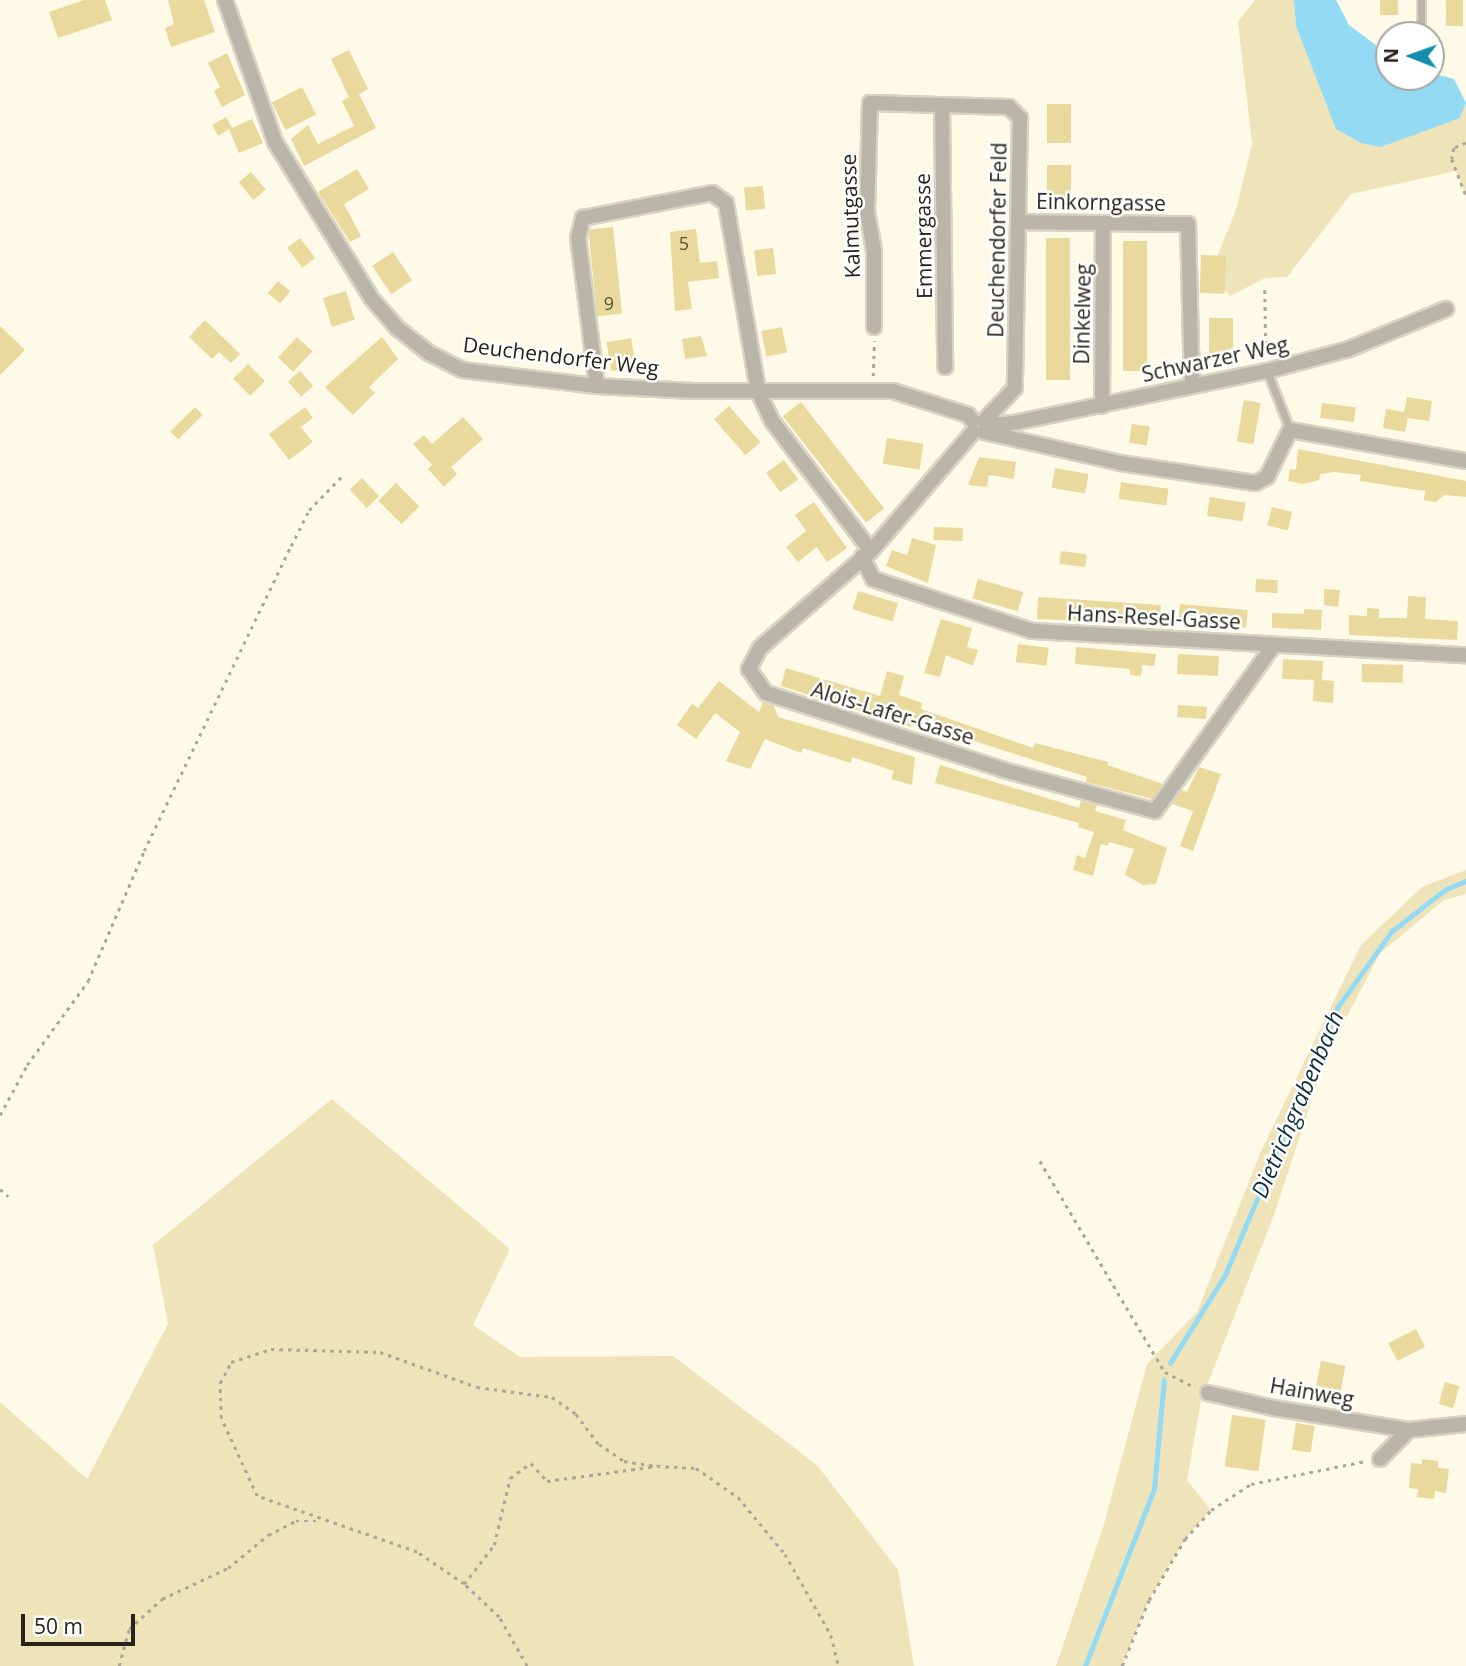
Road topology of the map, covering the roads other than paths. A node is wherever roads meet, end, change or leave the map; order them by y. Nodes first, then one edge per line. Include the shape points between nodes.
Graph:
1 (225, 0) edge
2 (1421, 0) edge
3 (1421, 21) edge
4 (870, 103) joint
5 (942, 105) junction
6 (1019, 222) junction
7 (1103, 223) junction
8 (1446, 310) dead end
9 (874, 327) road end
10 (945, 367) dead end
11 (1267, 371) junction
12 (597, 386) junction
13 (1192, 386) junction
14 (758, 391) junction
15 (1102, 406) junction
16 (980, 426) junction
17 (1290, 430) junction
18 (1466, 461) edge
19 (867, 554) junction
20 (1274, 645) junction
21 (1466, 655) edge
22 (1208, 1393) road end
23 (1466, 1424) edge
24 (1409, 1430) junction
25 (1380, 1459) road end

1 - 12 street, Deuchendorfer Weg via 275,142 372,299 396,327 429,353 462,370
2 - 3 lane
4 - 5 street, Deuchendorfer Feld
4 - 9 street, Kalmutgasse via 867,211 874,251
5 - 6 street, Deuchendorfer Feld via 1009,107 1020,118
5 - 10 street, Emmergasse
6 - 7 street, Einkorngasse
6 - 16 street, Deuchendorfer Feld via 1015,388
7 - 13 street, Einkorngasse via 1188,224
7 - 15 street, Dinkelweg
8 - 11 street, Schwarzer Weg via 1349,349
11 - 13 street, Schwarzer Weg
11 - 17 lane
12 - 14 street, Deuchendorfer Weg
12 - 14 street, Hans-Resel-Gasse via 578,238 583,218 712,193 726,203
13 - 15 street, Schwarzer Weg
14 - 16 street, Deuchendorfer Weg via 892,391 968,415
14 - 19 street, Hans-Resel-Gasse via 772,421
15 - 16 street, Schwarzer Weg
16 - 17 street, Deuchendorfer Weg via 1120,463 1256,483 1267,477
16 - 19 street, Alois-Lafer-Gasse
17 - 18 street
19 - 20 street, Hans-Resel-Gasse via 873,579 1032,631
19 - 20 street, Alois-Lafer-Gasse via 760,648 749,668 766,693 1133,807 1155,811
20 - 21 street, Hans-Resel-Gasse
22 - 24 street, Hainweg
23 - 24 street, Hainweg
24 - 25 street

